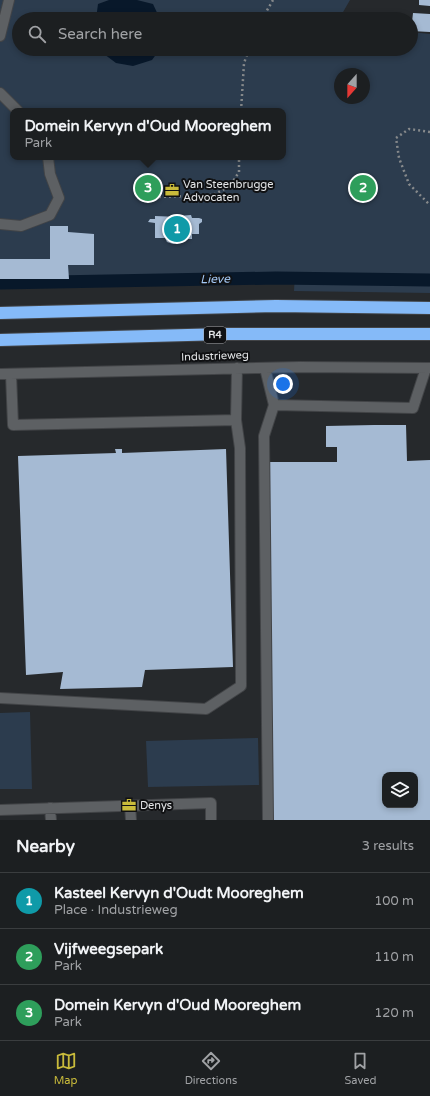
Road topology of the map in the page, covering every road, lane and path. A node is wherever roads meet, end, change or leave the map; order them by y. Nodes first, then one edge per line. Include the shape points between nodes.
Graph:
1 (9, 0) edge
2 (273, 0) edge
3 (266, 12) edge
4 (0, 36) edge
5 (246, 56) edge
6 (0, 93) edge
7 (15, 108) edge
8 (241, 108) edge
9 (430, 132) edge
10 (48, 160) edge
11 (239, 160) edge
12 (159, 198) dead end
13 (430, 205) edge
14 (0, 224) edge
15 (430, 308) edge
16 (0, 313) edge
17 (430, 334) edge
18 (0, 340) edge
19 (237, 368) junction
20 (265, 368) junction
21 (428, 368) edge
22 (0, 374) edge
23 (11, 374) junction
24 (274, 405) junction
25 (236, 420) junction
26 (0, 698) edge
27 (130, 805) junction
28 (50, 808) junction
29 (0, 810) edge
30 (51, 820) edge
31 (131, 820) edge
32 (211, 820) edge
33 (268, 820) edge

1 - 4 street
2 - 3 path
5 - 8 path
6 - 7 street
9 - 13 path via 409,129 396,138 399,158 409,184
10 - 14 street via 50,174 59,198 50,216 21,226
11 - 12 path via 238,172 230,186 213,195
15 - 16 highway via 276,306
17 - 18 highway, Industrieweg / R4 via 224,334
19 - 20 street, Industrieweg
19 - 23 street, Industrieweg
19 - 25 street
20 - 21 street, Industrieweg
20 - 24 street
21 - 24 street via 413,408
22 - 23 street, Industrieweg
23 - 25 street via 13,425
24 - 33 street via 264,436
25 - 26 street via 240,448 241,686 206,709
27 - 28 street
27 - 31 street
27 - 32 street via 211,803
28 - 29 street
28 - 30 street

